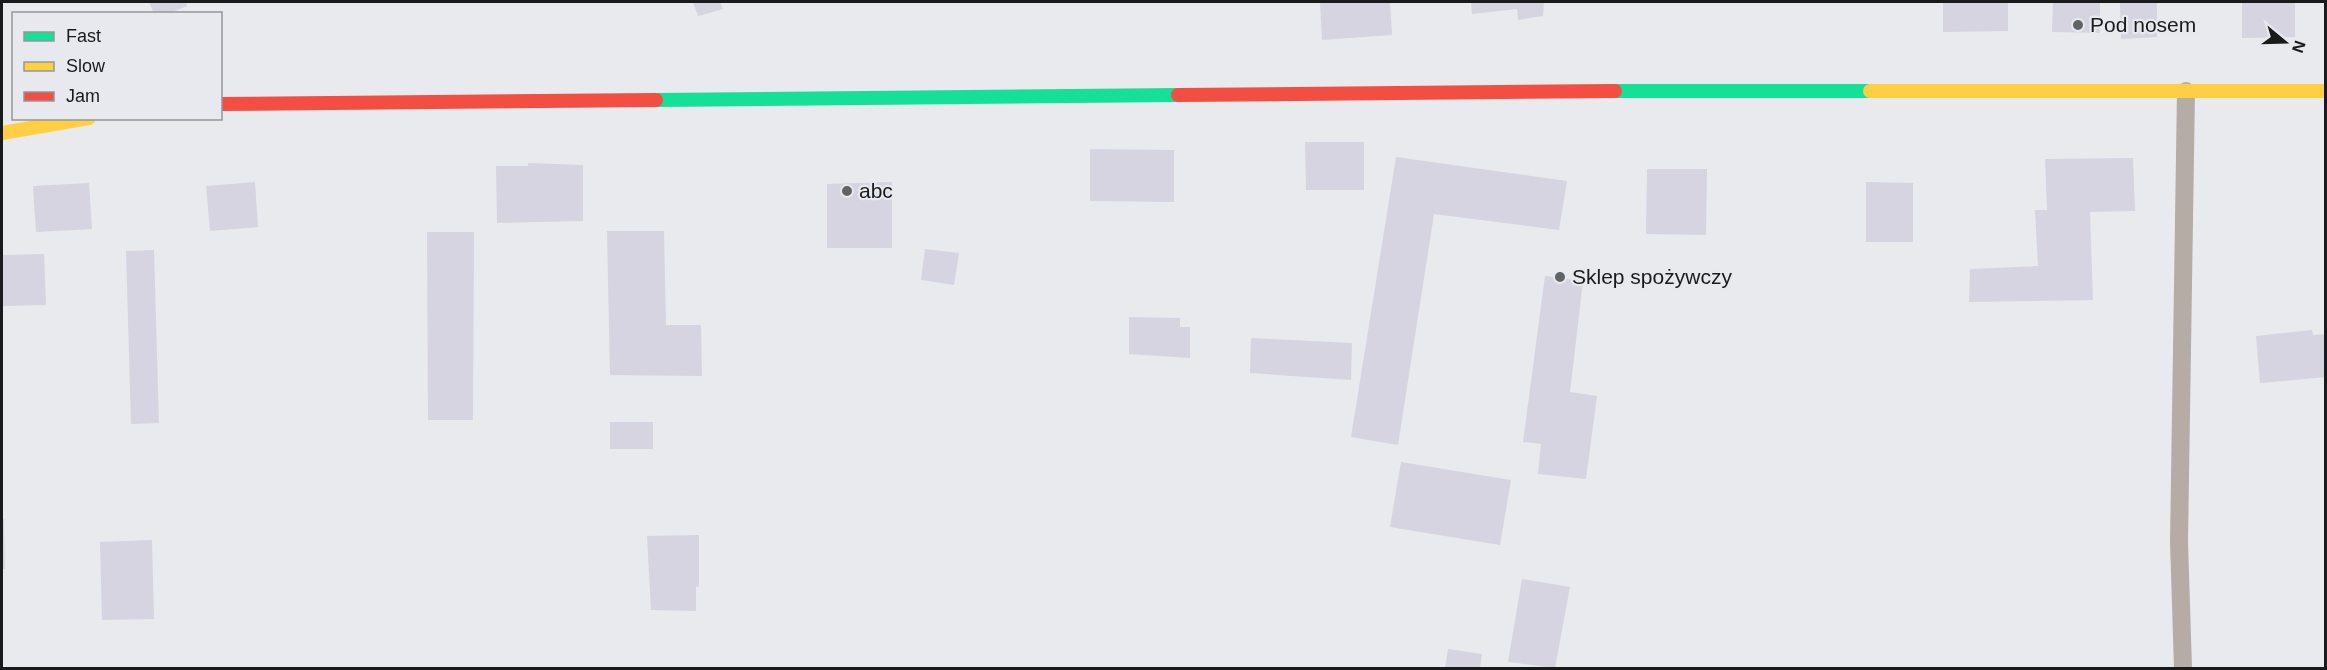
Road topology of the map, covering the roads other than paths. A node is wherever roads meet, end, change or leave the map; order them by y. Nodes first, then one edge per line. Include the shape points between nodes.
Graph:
1 (2186, 91) junction
2 (2325, 91) edge
3 (222, 104) edge
4 (77, 120) edge
5 (2, 133) edge
6 (2183, 669) edge

1 - 2 street
1 - 3 street via 1603,91
1 - 6 lane via 2180,542
4 - 5 street

